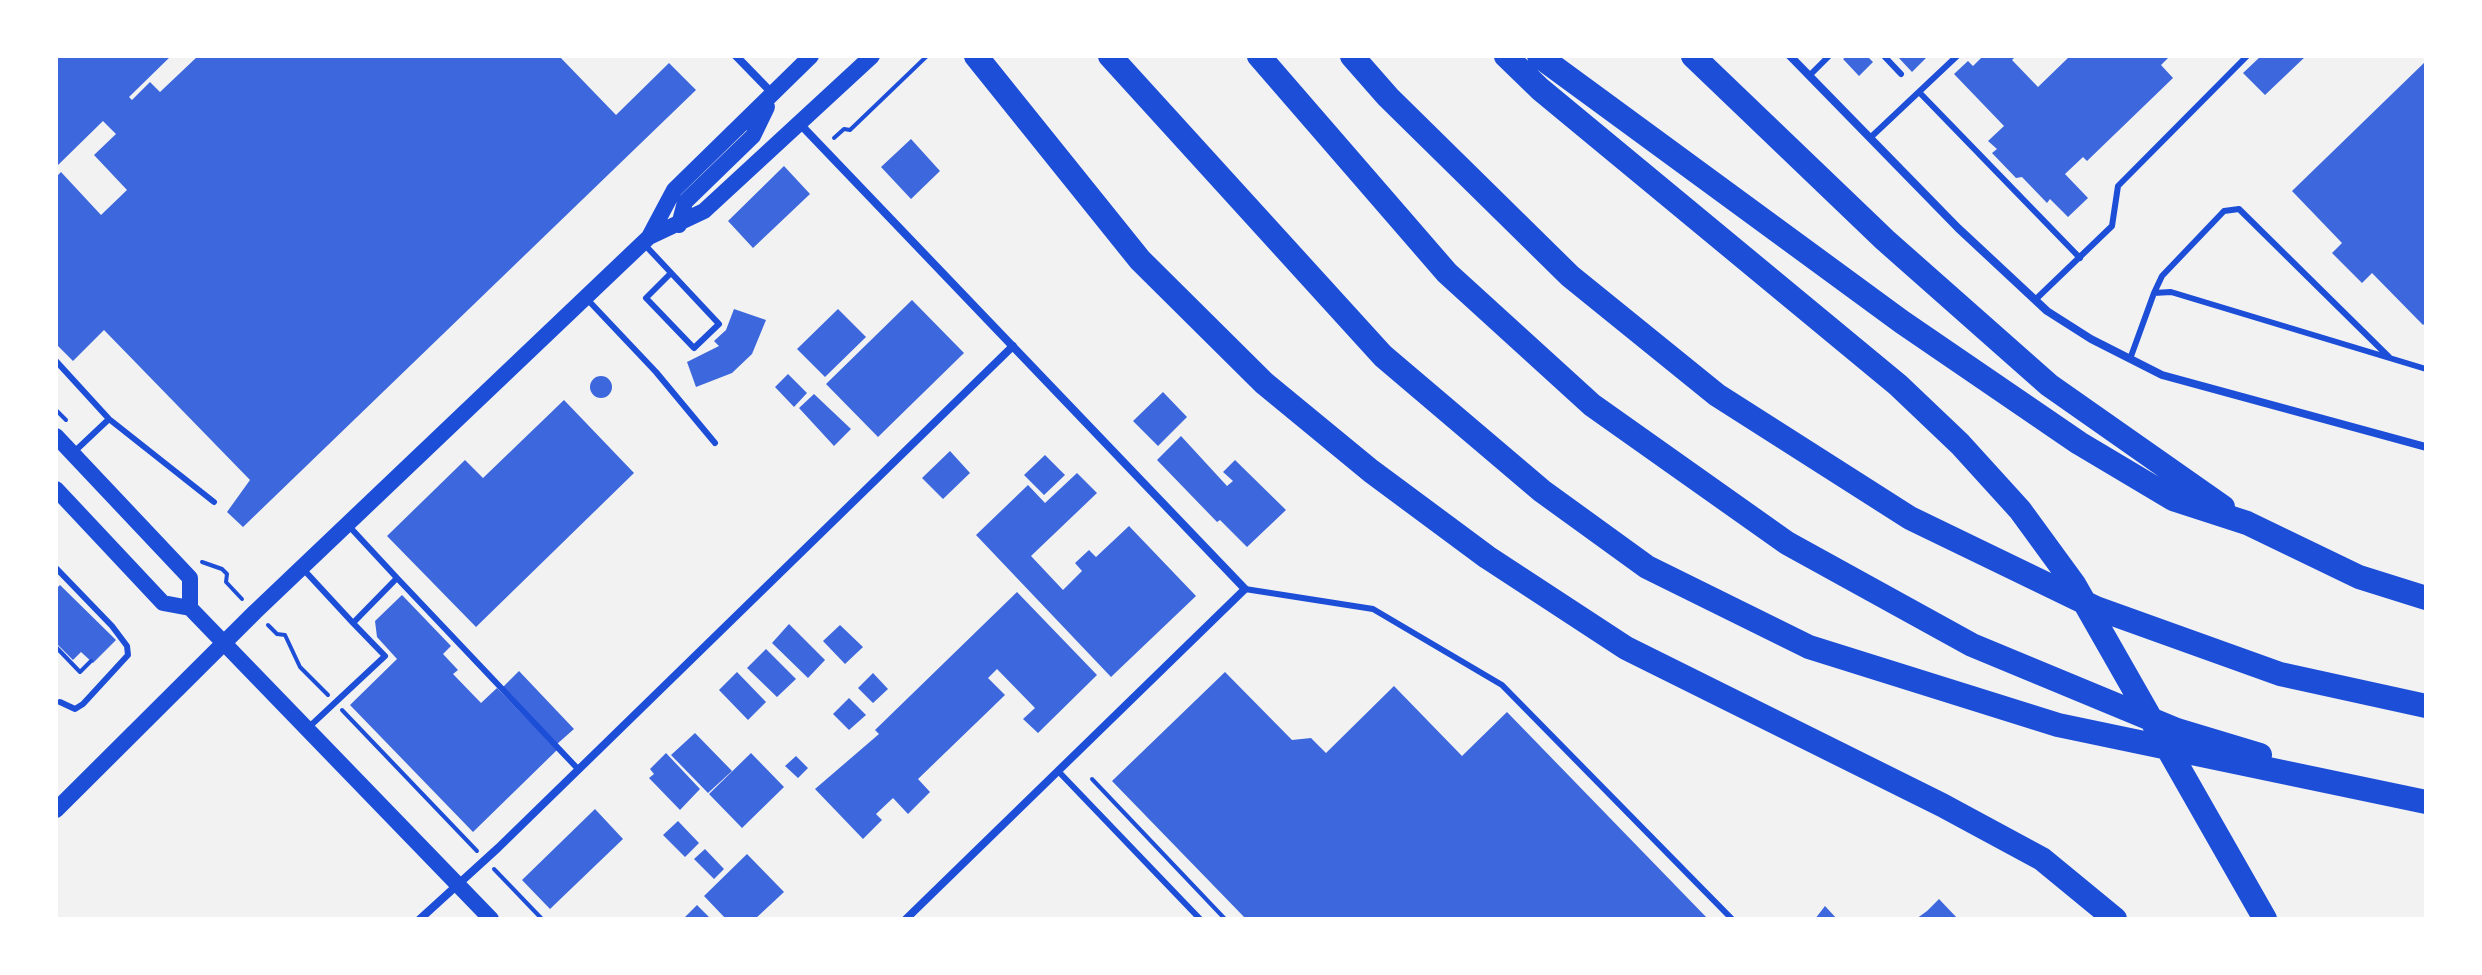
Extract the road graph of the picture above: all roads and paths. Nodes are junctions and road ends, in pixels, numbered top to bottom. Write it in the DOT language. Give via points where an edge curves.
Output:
graph roads {
  1 [pos="736,56"];
  2 [pos="811,56"];
  3 [pos="872,56"];
  4 [pos="927,56"];
  5 [pos="1110,56"];
  6 [pos="1259,56"];
  7 [pos="1352,56"];
  8 [pos="1506,56"];
  9 [pos="1539,56"];
  10 [pos="1693,56"];
  11 [pos="1790,56"];
  12 [pos="1829,56"];
  13 [pos="1884,56"];
  14 [pos="1957,56"];
  15 [pos="2247,56"];
  16 [pos="981,64"];
  17 [pos="1901,74"];
  18 [pos="1809,76"];
  19 [pos="1919,92"];
  20 [pos="774,95"];
  21 [pos="798,122"];
  22 [pos="844,129"];
  23 [pos="1870,138"];
  24 [pos="679,225"];
  25 [pos="646,240"];
  26 [pos="2080,258"];
  27 [pos="671,273"];
  28 [pos="2154,293"];
  29 [pos="586,298"];
  30 [pos="2035,300"];
  31 [pos="1013,346"];
  32 [pos="2130,359"];
  33 [pos="2392,360"];
  34 [pos="56,361"];
  35 [pos="2426,369"];
  36 [pos="109,419"];
  37 [pos="56,436"];
  38 [pos="715,443"];
  39 [pos="2426,447"];
  40 [pos="73,453"];
  41 [pos="56,489"];
  42 [pos="214,502"];
  43 [pos="2247,523"];
  44 [pos="347,524"];
  45 [pos="210,565"];
  46 [pos="302,567"];
  47 [pos="56,568"];
  48 [pos="227,574"];
  49 [pos="397,578"];
  50 [pos="1245,589"];
  51 [pos="2426,598"];
  52 [pos="190,608"];
  53 [pos="353,623"];
  54 [pos="283,632"];
  55 [pos="224,643"];
  56 [pos="56,647"];
  57 [pos="91,661"];
  58 [pos="60,702"];
  59 [pos="335,702"];
  60 [pos="2426,706"];
  61 [pos="306,729"];
  62 [pos="578,769"];
  63 [pos="1059,772"];
  64 [pos="2297,772"];
  65 [pos="1092,779"];
  66 [pos="2426,802"];
  67 [pos="56,810"];
  68 [pos="470,844"];
  69 [pos="502,878"];
  70 [pos="458,885"];
  71 [pos="1219,916"];
  72 [pos="420,919"];
  73 [pos="491,919"];
  74 [pos="542,919"];
  75 [pos="906,919"];
  76 [pos="1200,919"];
  77 [pos="1225,919"];
  78 [pos="1732,919"];
  79 [pos="2115,919"];
  80 [pos="2265,919"];
  1 -- 20 [label="street"];
  2 -- 20 [label="main road"];
  3 -- 21 [label="main road"];
  4 -- 22 [label="path" via="850,130"];
  5 -- 64 [label="highway" via="1383,356 1542,491 1647,567 1809,647 2058,725"];
  6 -- 64 [label="highway" via="1447,273 1592,405 1787,543 1972,645 2177,730"];
  7 -- 60 [label="highway" via="1570,276 1717,395 1910,518 2096,608 2280,674"];
  8 -- 80 [label="highway" via="1898,385 2020,510 2074,584"];
  9 -- 43 [label="highway" via="2009,398 2173,499"];
  10 -- 43 [label="highway" via="1885,240 2049,385"];
  11 -- 18 [label="street"];
  12 -- 18 [label="lane"];
  13 -- 17 [label="lane"];
  14 -- 19 [label="lane"];
  15 -- 26 [label="lane" via="2118,186 2112,226"];
  16 -- 79 [label="highway" via="1140,260 1264,383 1371,471 1487,557 1626,648 2042,859"];
  18 -- 23 [label="street"];
  19 -- 23 [label="lane"];
  19 -- 26 [label="lane"];
  20 -- 24 [label="main road" via="753,136 685,202"];
  20 -- 25 [label="main road" via="674,190"];
  21 -- 24 [label="main road" via="704,211"];
  21 -- 31 [label="street"];
  23 -- 30 [label="street"];
  24 -- 25 [label="main road"];
  25 -- 27 [label="lane"];
  25 -- 29 [label="main road"];
  26 -- 30 [label="lane"];
  27 -- 27 [label="lane" via="719,324 694,348 646,298"];
  28 -- 32 [label="lane"];
  28 -- 33 [label="lane" via="2171,292 2226,306"];
  28 -- 33 [label="lane" via="2162,276 2224,211 2239,209"];
  29 -- 38 [label="lane"];
  29 -- 44 [label="main road"];
  30 -- 32 [label="street"];
  31 -- 50 [label="street"];
  31 -- 62 [label="street"];
  32 -- 39 [label="street" via="2162,375"];
  33 -- 35 [label="lane"];
  34 -- 36 [label="lane"];
  36 -- 40 [label="lane"];
  36 -- 42 [label="lane"];
  37 -- 40 [label="main road"];
  40 -- 52 [label="main road" via="190,578"];
  41 -- 52 [label="main road" via="163,603"];
  43 -- 51 [label="highway" via="2359,577"];
  44 -- 46 [label="main road"];
  44 -- 49 [label="lane"];
  45 -- 48 [label="path"];
  46 -- 53 [label="lane"];
  46 -- 55 [label="main road"];
  47 -- 58 [label="lane" via="112,626 128,655 83,704 75,709"];
  49 -- 53 [label="lane"];
  49 -- 62 [label="lane"];
  50 -- 63 [label="street"];
  50 -- 78 [label="lane" via="1373,609 1502,685"];
  52 -- 55 [label="main road"];
  53 -- 59 [label="lane" via="385,656"];
  54 -- 59 [label="path" via="300,667"];
  55 -- 61 [label="main road"];
  55 -- 67 [label="main road"];
  56 -- 57 [label="path" via="80,672"];
  59 -- 61 [label="lane"];
  59 -- 68 [label="path"];
  61 -- 70 [label="main road"];
  62 -- 70 [label="street"];
  63 -- 75 [label="street"];
  63 -- 76 [label="lane"];
  64 -- 66 [label="highway"];
  65 -- 71 [label="path"];
  69 -- 74 [label="path"];
  70 -- 72 [label="street"];
  70 -- 73 [label="main road"];
  71 -- 77 [label="path"];
}
